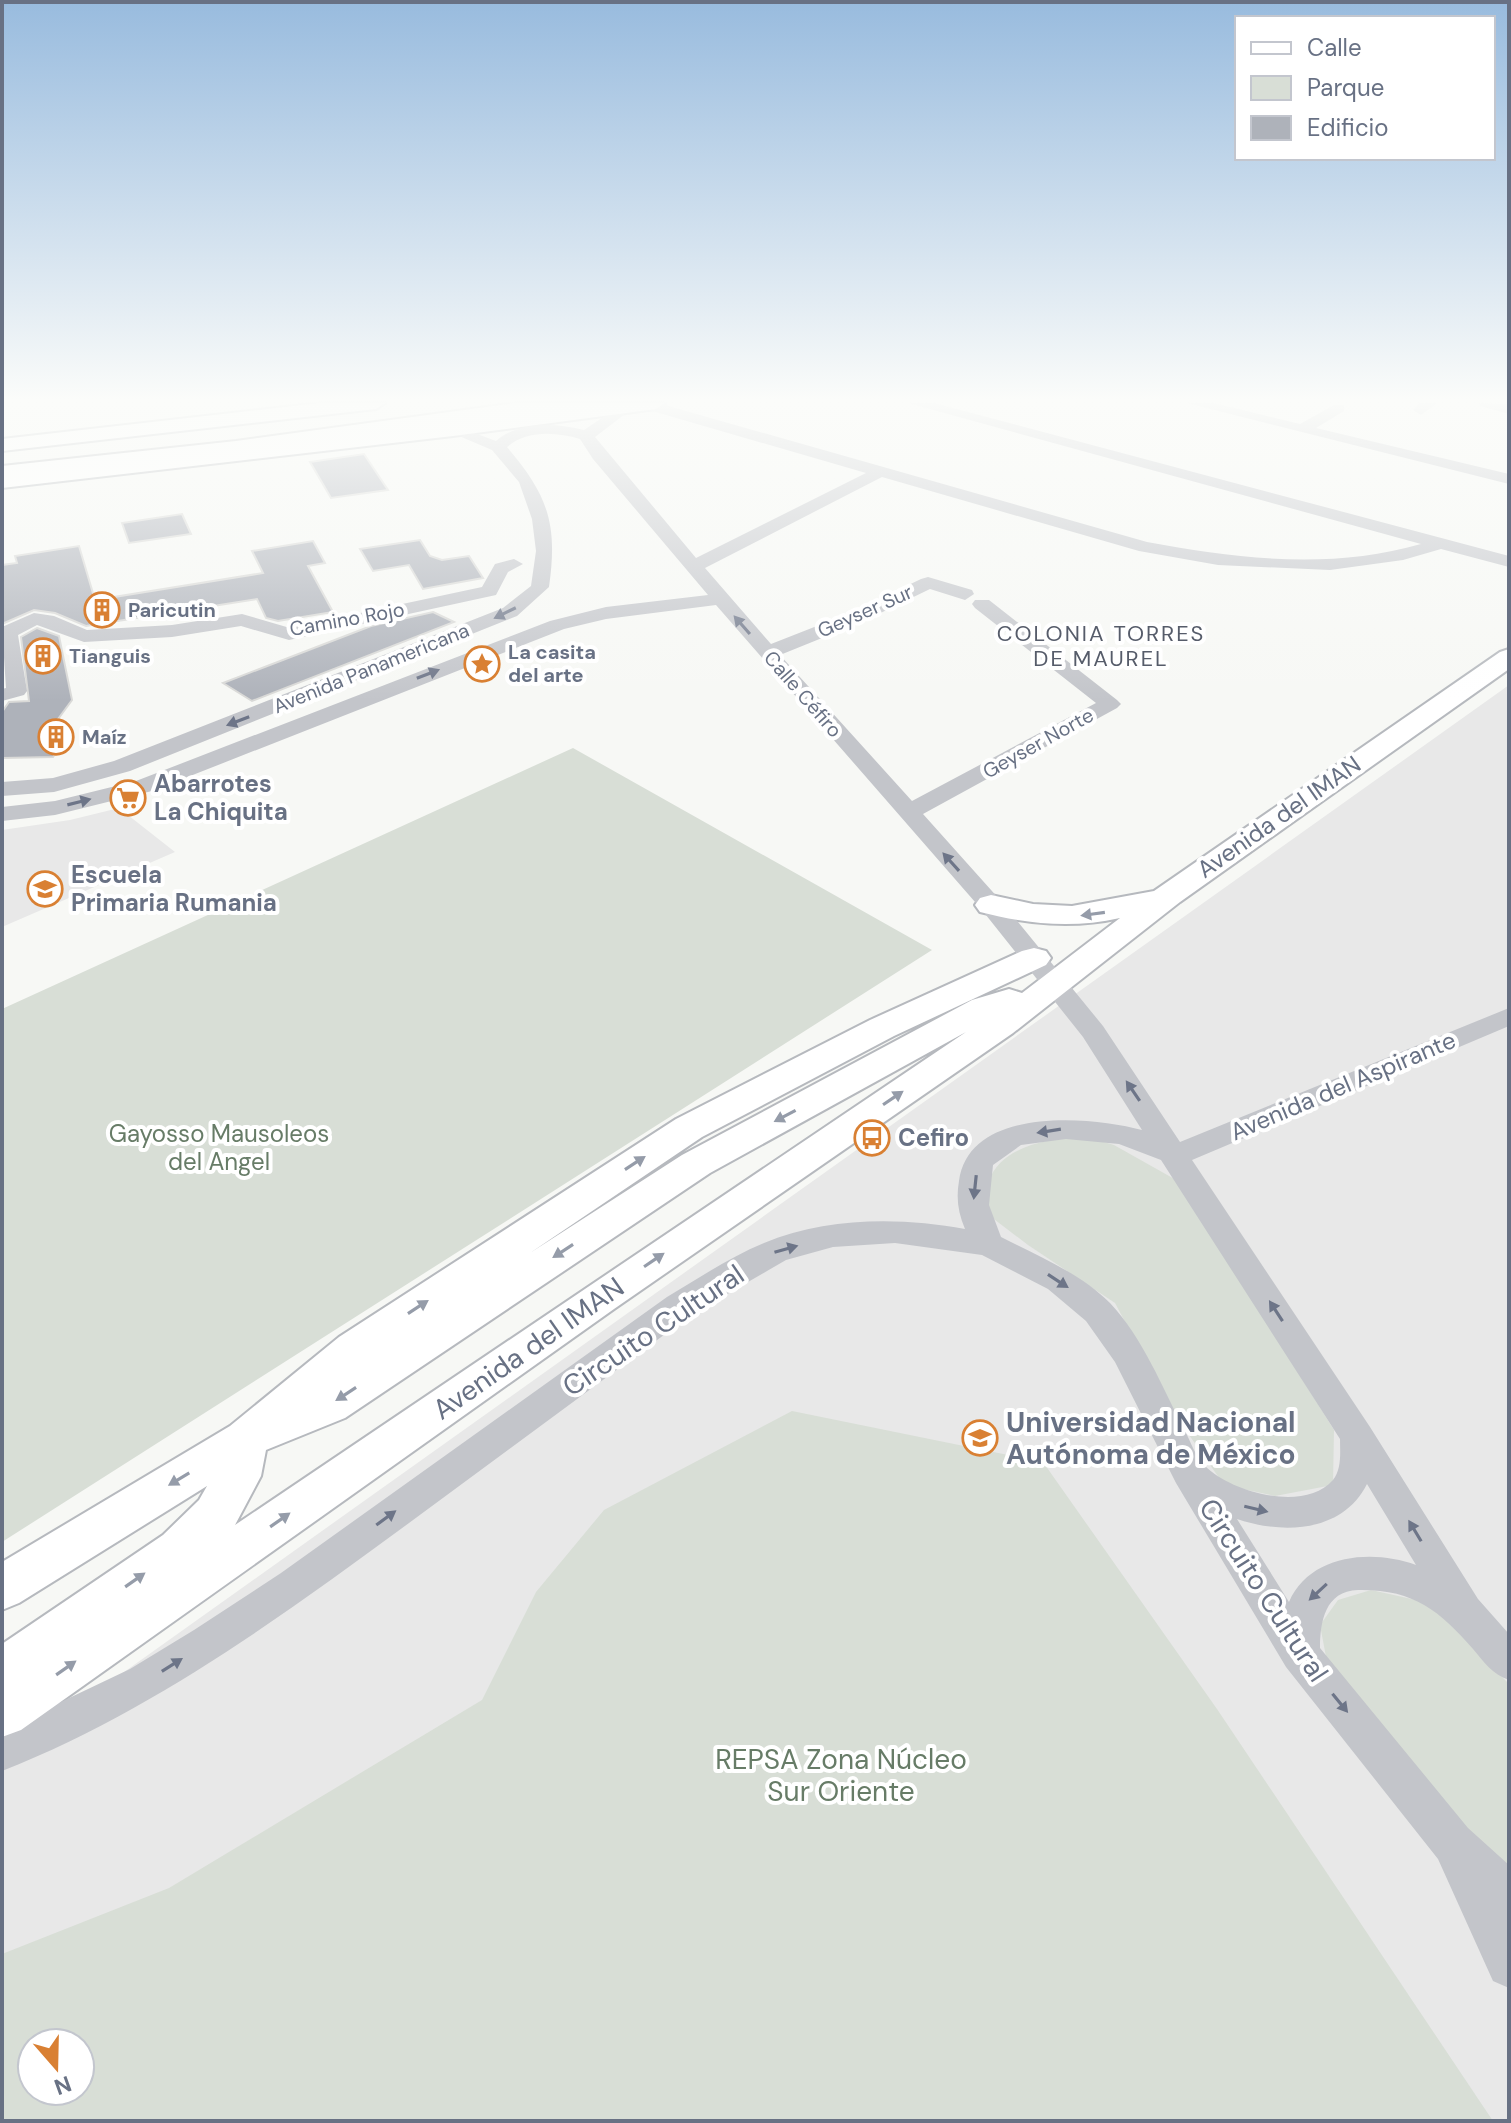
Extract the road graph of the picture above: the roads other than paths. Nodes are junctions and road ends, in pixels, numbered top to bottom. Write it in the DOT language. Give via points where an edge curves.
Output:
graph roads {
  1 [pos="535,502"];
  2 [pos="638,502"];
  3 [pos="821,502"];
  4 [pos="986,502"];
  5 [pos="1283,502"];
  6 [pos="1439,544"];
  7 [pos="1509,562"];
  8 [pos="514,564"];
  9 [pos="693,567"];
  10 [pos="549,599"];
  11 [pos="720,599"];
  12 [pos="973,599"];
  13 [pos="606,613"];
  14 [pos="767,653"];
  15 [pos="1509,657"];
  16 [pos="370,669"];
  17 [pos="396,686"];
  18 [pos="320,688"];
  19 [pos="2,695"];
  20 [pos="355,702"];
  21 [pos="2,789"];
  22 [pos="907,813"];
  23 [pos="2,814"];
  24 [pos="1169,895"];
  25 [pos="991,905"];
  26 [pos="1045,972"];
  27 [pos="1509,1016"];
  28 [pos="1177,1155"];
  29 [pos="989,1245"];
  30 [pos="1358,1437"];
  31 [pos="246,1439"];
  32 [pos="1189,1472"];
  33 [pos="2,1588"];
  34 [pos="1464,1611"];
  35 [pos="1300,1654"];
  36 [pos="1509,1662"];
  37 [pos="2,1673"];
  38 [pos="2,1713"];
  39 [pos="2,1751"];
  40 [pos="1453,1843"];
  41 [pos="1509,1895"];
  42 [pos="1509,1965"];
  1 -- 10 [label="street"];
  2 -- 9 [label="street, Calle Céfiro"];
  3 -- 9 [label="street"];
  4 -- 6 [label="street" via="1145,547 1220,561 1323,565 1408,555"];
  5 -- 6 [label="street"];
  6 -- 7 [label="street"];
  8 -- 19 [label="street, Camino Rojo" via="501,568 489,591 289,634 242,620 84,636 34,619 8,632 17,691"];
  9 -- 11 [label="street, Calle Céfiro"];
  10 -- 13 [label="street" via="574,612"];
  10 -- 16 [label="street, Avenida Panamericana, one-way" via="526,601"];
  11 -- 13 [label="street, Avenida Panamericana"];
  14 -- 11 [label="street, Calle Céfiro, one-way"];
  12 -- 14 [label="street, Geyser Sur" via="928,583"];
  12 -- 22 [label="street, Geyser Norte" via="1110,704"];
  17 -- 13 [label="street, Avenida Panamericana, one-way" via="557,625"];
  14 -- 22 [label="street, Calle Céfiro"];
  15 -- 24 [label="main road, Avenida del IMAN"];
  16 -- 17 [label="street" via="373,684"];
  16 -- 18 [label="street, Avenida Panamericana"];
  17 -- 20 [label="street, Avenida Panamericana"];
  18 -- 20 [label="street" via="349,689"];
  18 -- 21 [label="street, Avenida Panamericana, one-way" via="122,766 54,785"];
  23 -- 20 [label="street, Avenida Panamericana, one-way" via="55,808 144,786"];
  25 -- 22 [label="street, Calle Céfiro, one-way"];
  24 -- 25 [label="main road, one-way" via="1075,917"];
  24 -- 26 [label="main road, Avenida del IMAN"];
  25 -- 26 [label="street, Calle Céfiro"];
  28 -- 26 [label="street, one-way"];
  26 -- 31 [label="main road, Avenida del IMAN" via="696,1164 329,1405"];
  38 -- 26 [label="main road, Avenida del IMAN, one-way"];
  27 -- 28 [label="street, Avenida del Aspirante"];
  28 -- 29 [label="street, one-way" via="1146,1141 1091,1129 1053,1128 1007,1140 981,1158 973,1184 974,1212"];
  30 -- 28 [label="street, one-way"];
  29 -- 32 [label="street, Circuito Cultural, one-way" via="1059,1281 1098,1312 1128,1354"];
  39 -- 29 [label="street, Circuito Cultural, one-way" via="144,1682 208,1643 679,1306 776,1251 833,1236 895,1232"];
  32 -- 30 [label="street, one-way" via="1241,1506 1303,1512 1322,1507 1351,1485"];
  34 -- 30 [label="street, one-way"];
  31 -- 33 [label="main road, Avenida del IMAN, one-way"];
  37 -- 31 [label="main road, one-way" via="180,1550 216,1514 238,1476"];
  32 -- 35 [label="street, Circuito Cultural"];
  34 -- 35 [label="street, one-way" via="1402,1576 1348,1575 1322,1586 1309,1599 1297,1634"];
  34 -- 36 [label="street"];
  35 -- 40 [label="street, Circuito Cultural, one-way"];
  40 -- 41 [label="street, Circuito Cultural"];
  40 -- 42 [label="street"];
}
